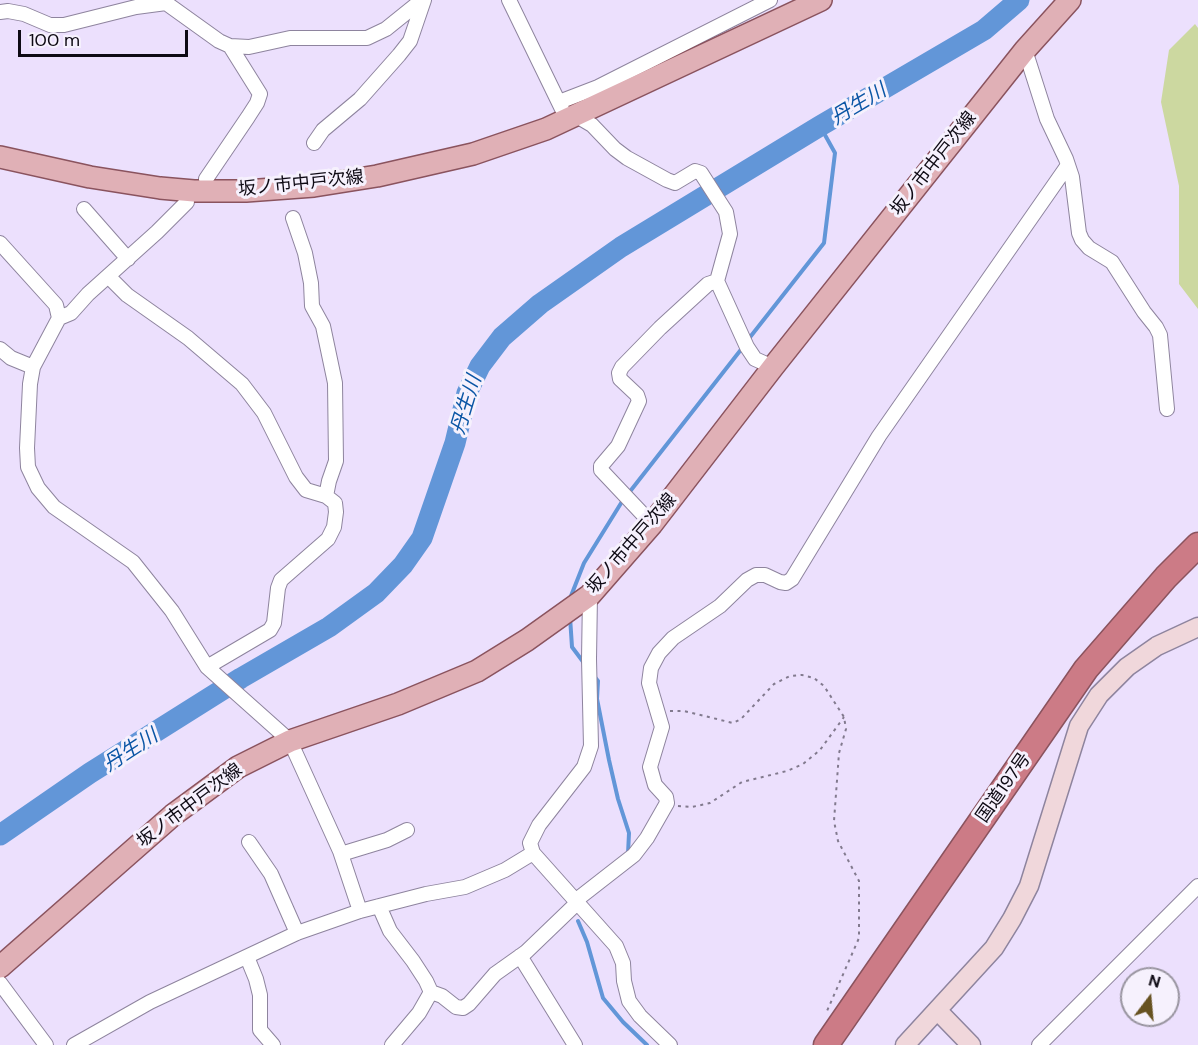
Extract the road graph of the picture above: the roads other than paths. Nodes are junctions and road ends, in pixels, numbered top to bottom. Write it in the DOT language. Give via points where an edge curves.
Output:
graph roads {
  1 [pos="423,0"];
  2 [pos="509,0"];
  3 [pos="770,0"];
  4 [pos="821,0"];
  5 [pos="1070,0"];
  6 [pos="166,2"];
  7 [pos="0,12"];
  8 [pos="230,46"];
  9 [pos="1025,50"];
  10 [pos="567,112"];
  11 [pos="314,143"];
  12 [pos="0,157"];
  13 [pos="1068,165"];
  14 [pos="206,179"];
  15 [pos="187,202"];
  16 [pos="84,209"];
  17 [pos="293,218"];
  18 [pos="0,243"];
  19 [pos="128,260"];
  20 [pos="108,276"];
  21 [pos="717,281"];
  22 [pos="59,318"];
  23 [pos="0,349"];
  24 [pos="33,367"];
  25 [pos="773,367"];
  26 [pos="1167,409"];
  27 [pos="326,496"];
  28 [pos="652,524"];
  29 [pos="1198,545"];
  30 [pos="583,600"];
  31 [pos="1198,627"];
  32 [pos="208,669"];
  33 [pos="290,741"];
  34 [pos="407,830"];
  35 [pos="249,842"];
  36 [pos="533,853"];
  37 [pos="342,854"];
  38 [pos="1198,886"];
  39 [pos="576,902"];
  40 [pos="379,906"];
  41 [pos="360,911"];
  42 [pos="297,933"];
  43 [pos="520,956"];
  44 [pos="247,957"];
  45 [pos="0,967"];
  46 [pos="0,983"];
  47 [pos="431,992"];
  48 [pos="938,1011"];
  49 [pos="46,1045"];
  50 [pos="74,1045"];
  51 [pos="273,1045"];
  52 [pos="392,1045"];
  53 [pos="575,1045"];
  54 [pos="670,1045"];
  55 [pos="826,1045"];
  56 [pos="905,1045"];
  57 [pos="971,1045"];
  58 [pos="1039,1045"];
  1 -- 8 [label="street" via="386,29 367,38 290,38 249,47"];
  1 -- 11 [label="street" via="410,41 360,99 323,130"];
  2 -- 10 [label="street"];
  3 -- 10 [label="street" via="598,87"];
  4 -- 10 [label="main road, 坂ノ市中戸次線"];
  5 -- 9 [label="main road, 坂ノ市中戸次線"];
  6 -- 7 [label="street" via="64,25"];
  6 -- 8 [label="street" via="210,36"];
  8 -- 14 [label="street" via="260,94"];
  9 -- 13 [label="street" via="1047,119"];
  9 -- 25 [label="main road, 坂ノ市中戸次線"];
  10 -- 12 [label="main road, 坂ノ市中戸次線" via="546,129 473,154 314,186 246,191 160,188"];
  10 -- 21 [label="street" via="592,125 627,158 667,180 675,183 695,171 701,174 726,212 730,234"];
  13 -- 26 [label="street" via="1082,240 1112,262 1160,335"];
  13 -- 39 [label="street" via="879,436 792,579 786,583 756,575 747,580 659,653 651,668 650,683 662,727 650,767 655,785 667,803 634,855"];
  15 -- 19 [label="street"];
  16 -- 19 [label="street"];
  17 -- 27 [label="street" via="307,263 312,306 323,326 335,383 336,461"];
  18 -- 22 [label="street" via="56,305"];
  19 -- 20 [label="street"];
  20 -- 22 [label="street" via="71,313"];
  20 -- 27 [label="street" via="242,384 264,413 306,490"];
  21 -- 25 [label="street" via="747,347 755,359"];
  21 -- 28 [label="street" via="708,284 660,328 619,374 639,401 618,446 601,470"];
  22 -- 24 [label="street"];
  23 -- 24 [label="street"];
  24 -- 32 [label="street" via="27,448 28,467 38,488 54,507 132,562 172,611"];
  25 -- 28 [label="main road, 坂ノ市中戸次線"];
  27 -- 32 [label="street" via="335,503 334,527 328,539 281,580 270,630"];
  28 -- 30 [label="main road, 坂ノ市中戸次線"];
  29 -- 55 [label="highway, 国道197号" via="1086,669"];
  30 -- 33 [label="main road, 坂ノ市中戸次線" via="477,671 398,704"];
  30 -- 36 [label="street" via="591,746 584,766 539,825 530,843"];
  31 -- 48 [label="street" via="1157,646 1099,695 1079,726 1029,886 994,948"];
  32 -- 33 [label="street"];
  33 -- 37 [label="street"];
  33 -- 45 [label="main road, 坂ノ市中戸次線" via="238,766 172,815"];
  34 -- 37 [label="street"];
  35 -- 42 [label="street" via="271,874"];
  36 -- 39 [label="street"];
  36 -- 40 [label="street" via="465,888"];
  37 -- 41 [label="street"];
  38 -- 58 [label="street"];
  39 -- 43 [label="street"];
  39 -- 54 [label="street" via="616,946 629,1001"];
  40 -- 41 [label="street"];
  40 -- 47 [label="street" via="390,931"];
  41 -- 42 [label="street"];
  42 -- 44 [label="street"];
  43 -- 47 [label="street" via="495,974 463,1008"];
  43 -- 53 [label="street"];
  44 -- 50 [label="street" via="150,1002"];
  44 -- 51 [label="street" via="260,995 260,1030"];
  46 -- 49 [label="street"];
  47 -- 52 [label="street"];
  48 -- 56 [label="street"];
  48 -- 57 [label="street"];
}
